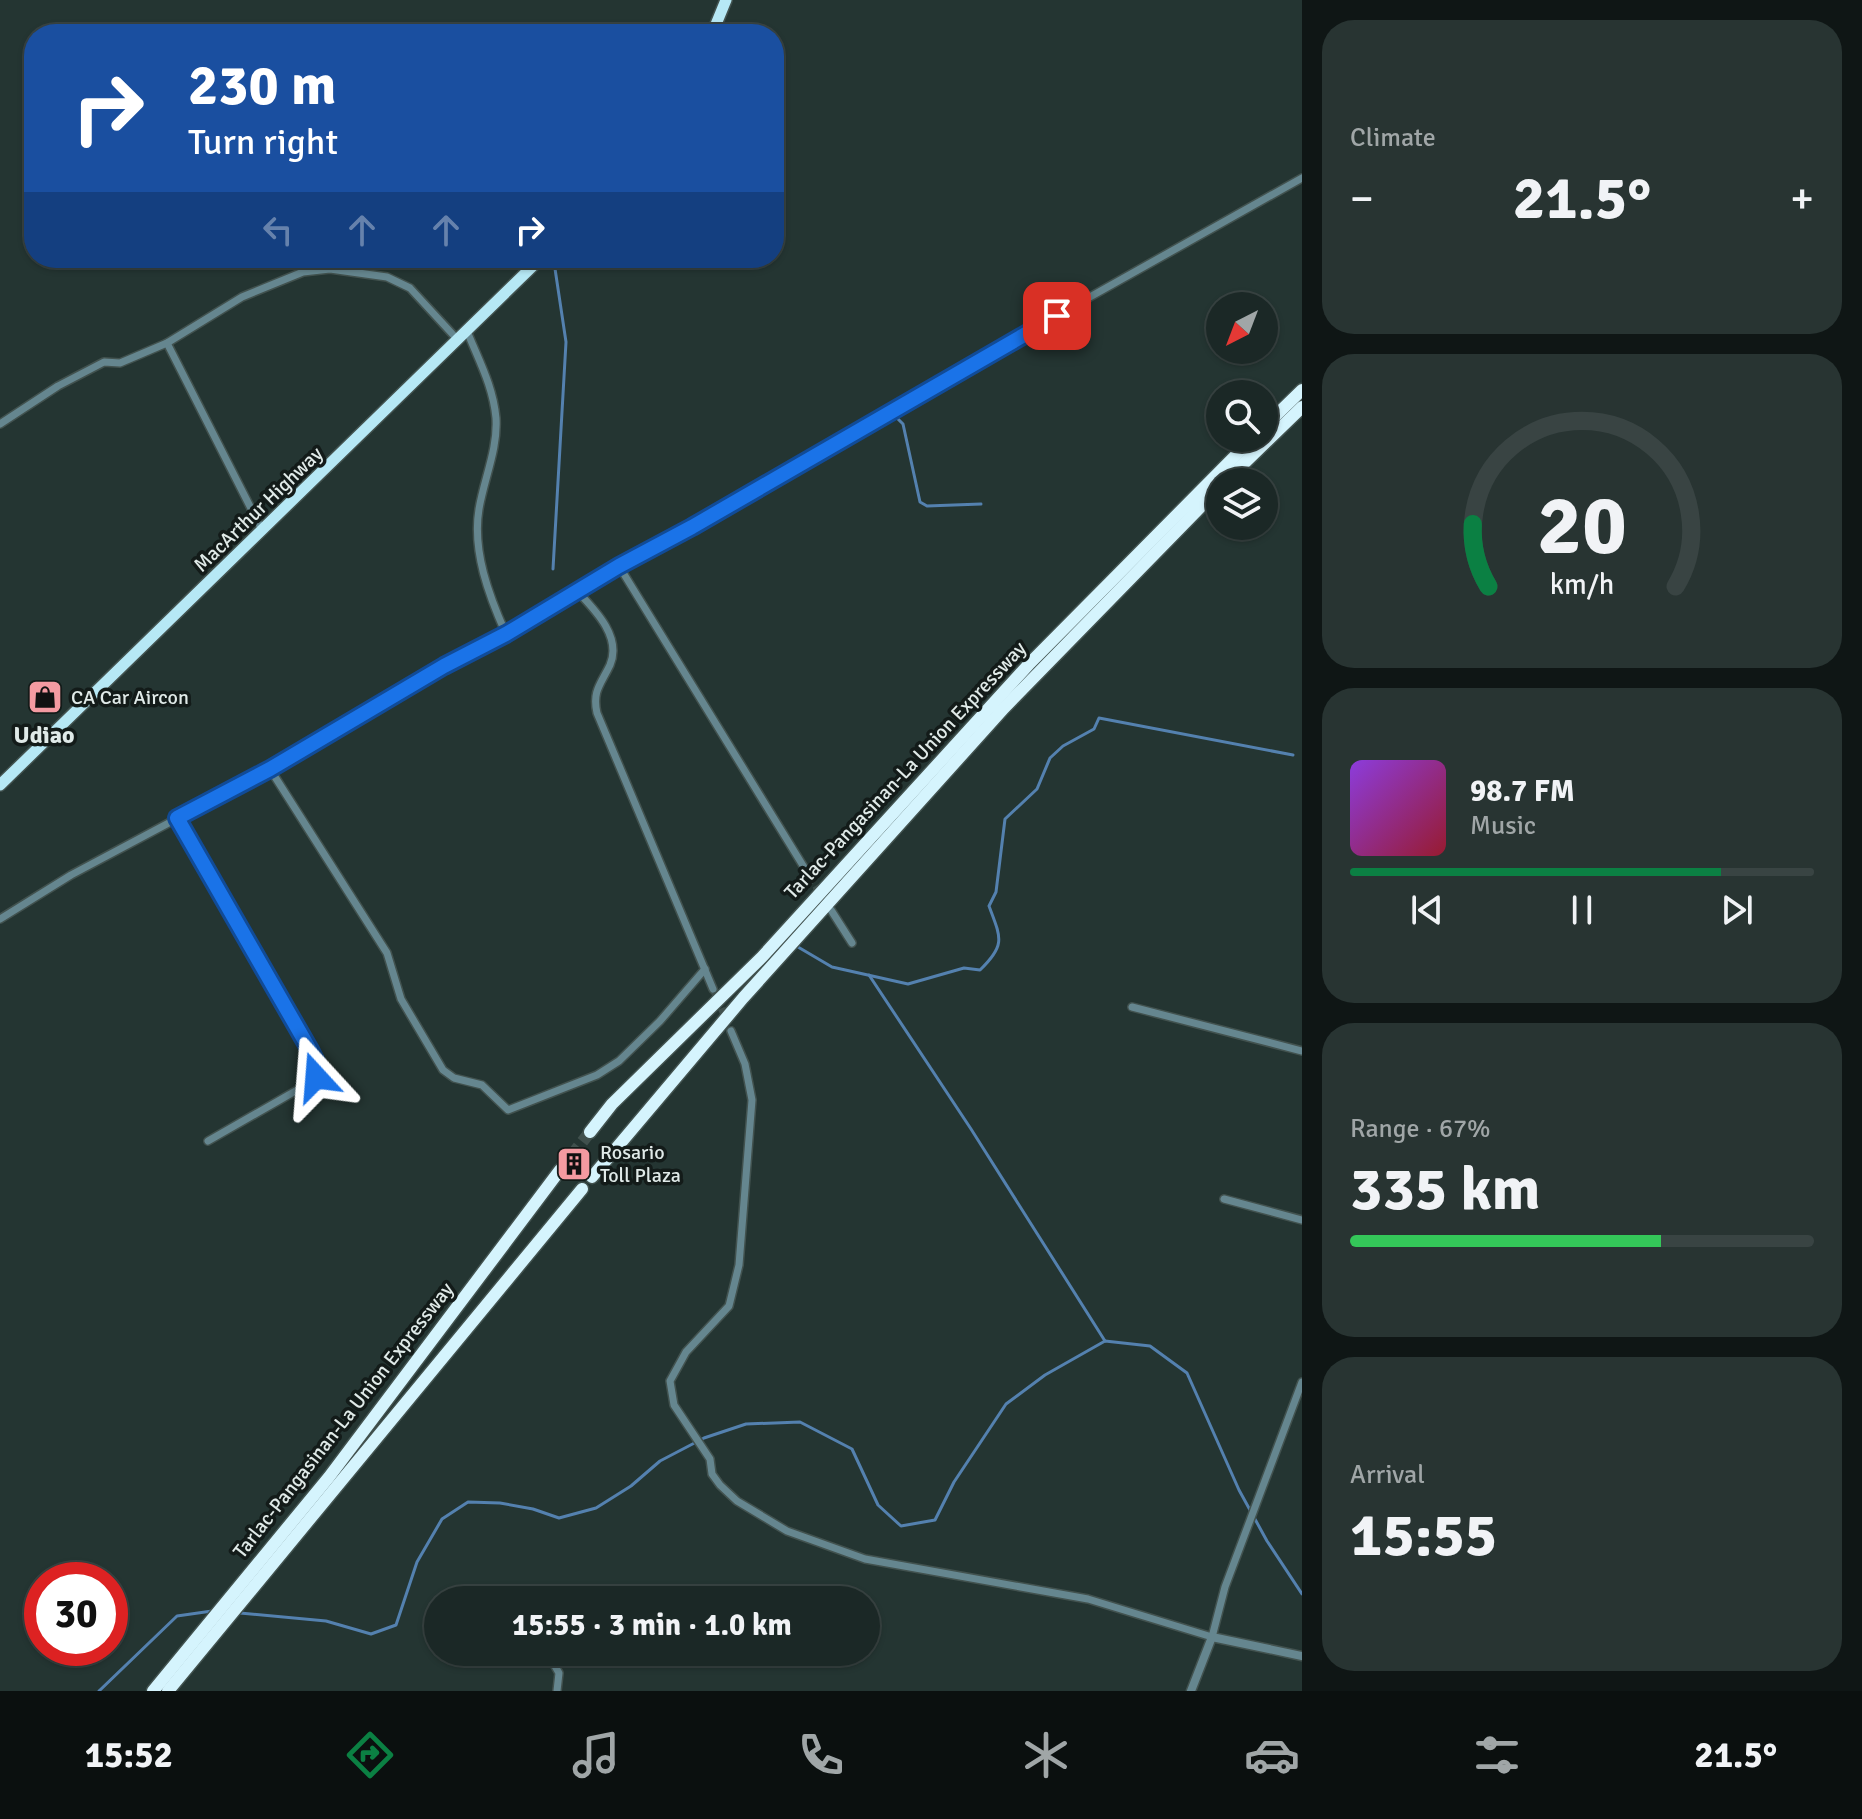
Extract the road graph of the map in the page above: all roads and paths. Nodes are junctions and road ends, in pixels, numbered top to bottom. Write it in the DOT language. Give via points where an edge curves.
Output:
graph roads {
  1 [pos="726,0"];
  2 [pos="716,24"];
  3 [pos="1302,178"];
  4 [pos="531,268"];
  5 [pos="462,335"];
  6 [pos="167,343"];
  7 [pos="1302,390"];
  8 [pos="1302,407"];
  9 [pos="1278,413"];
  10 [pos="0,424"];
  11 [pos="1239,452"];
  12 [pos="1239,468"];
  13 [pos="1206,501"];
  14 [pos="262,530"];
  15 [pos="619,566"];
  16 [pos="578,592"];
  17 [pos="506,634"];
  18 [pos="270,769"];
  19 [pos="0,785"];
  20 [pos="177,818"];
  21 [pos="810,877"];
  22 [pos="831,910"];
  23 [pos="0,919"];
  24 [pos="852,943"];
  25 [pos="705,969"];
  26 [pos="713,989"];
  27 [pos="1132,1007"];
  28 [pos="731,1031"];
  29 [pos="1302,1051"];
  30 [pos="590,1132"];
  31 [pos="208,1141"];
  32 [pos="560,1170"];
  33 [pos="592,1177"];
  34 [pos="582,1189"];
  35 [pos="1224,1199"];
  36 [pos="1302,1220"];
  37 [pos="1302,1382"];
  38 [pos="1212,1637"];
  39 [pos="1302,1656"];
  40 [pos="555,1666"];
  41 [pos="153,1691"];
  42 [pos="168,1691"];
  43 [pos="557,1691"];
  44 [pos="1191,1691"];
  1 -- 2 [label="highway"];
  3 -- 15 [label="street"];
  4 -- 5 [label="highway, MacArthur Highway"];
  5 -- 6 [label="street" via="401,283 321,269 242,297"];
  5 -- 14 [label="highway, MacArthur Highway"];
  5 -- 17 [label="street" via="485,369 494,408 495,444 478,530 493,605"];
  6 -- 10 [label="street" via="120,363 104,362"];
  6 -- 14 [label="street"];
  7 -- 9 [label="highway"];
  8 -- 12 [label="highway"];
  11 -- 30 [label="highway, Tarlac-Pangasinan-La Union Expressway" via="1030,663 762,957"];
  13 -- 33 [label="highway, Tarlac-Pangasinan-La Union Expressway" via="930,789"];
  14 -- 19 [label="highway, MacArthur Highway"];
  15 -- 16 [label="street"];
  15 -- 21 [label="street"];
  16 -- 17 [label="street"];
  16 -- 25 [label="street" via="596,611 613,648 595,691 597,713"];
  17 -- 18 [label="street"];
  18 -- 20 [label="street"];
  18 -- 25 [label="street" via="387,953 401,999 443,1070 482,1085 508,1110 612,1066"];
  20 -- 23 [label="street"];
  20 -- 31 [label="street" via="318,1070 306,1085"];
  22 -- 24 [label="street"];
  25 -- 26 [label="street"];
  27 -- 29 [label="street"];
  28 -- 38 [label="street" via="752,1100 739,1265 729,1306 686,1352 670,1381 674,1405 710,1459 720,1485 787,1531 865,1559 1088,1599"];
  32 -- 41 [label="highway, Tarlac-Pangasinan-La Union Expressway" via="329,1477"];
  34 -- 42 [label="highway, Tarlac-Pangasinan-La Union Expressway"];
  35 -- 36 [label="street"];
  37 -- 38 [label="street" via="1255,1501"];
  38 -- 39 [label="street"];
  38 -- 44 [label="street"];
  40 -- 43 [label="street"];
}
